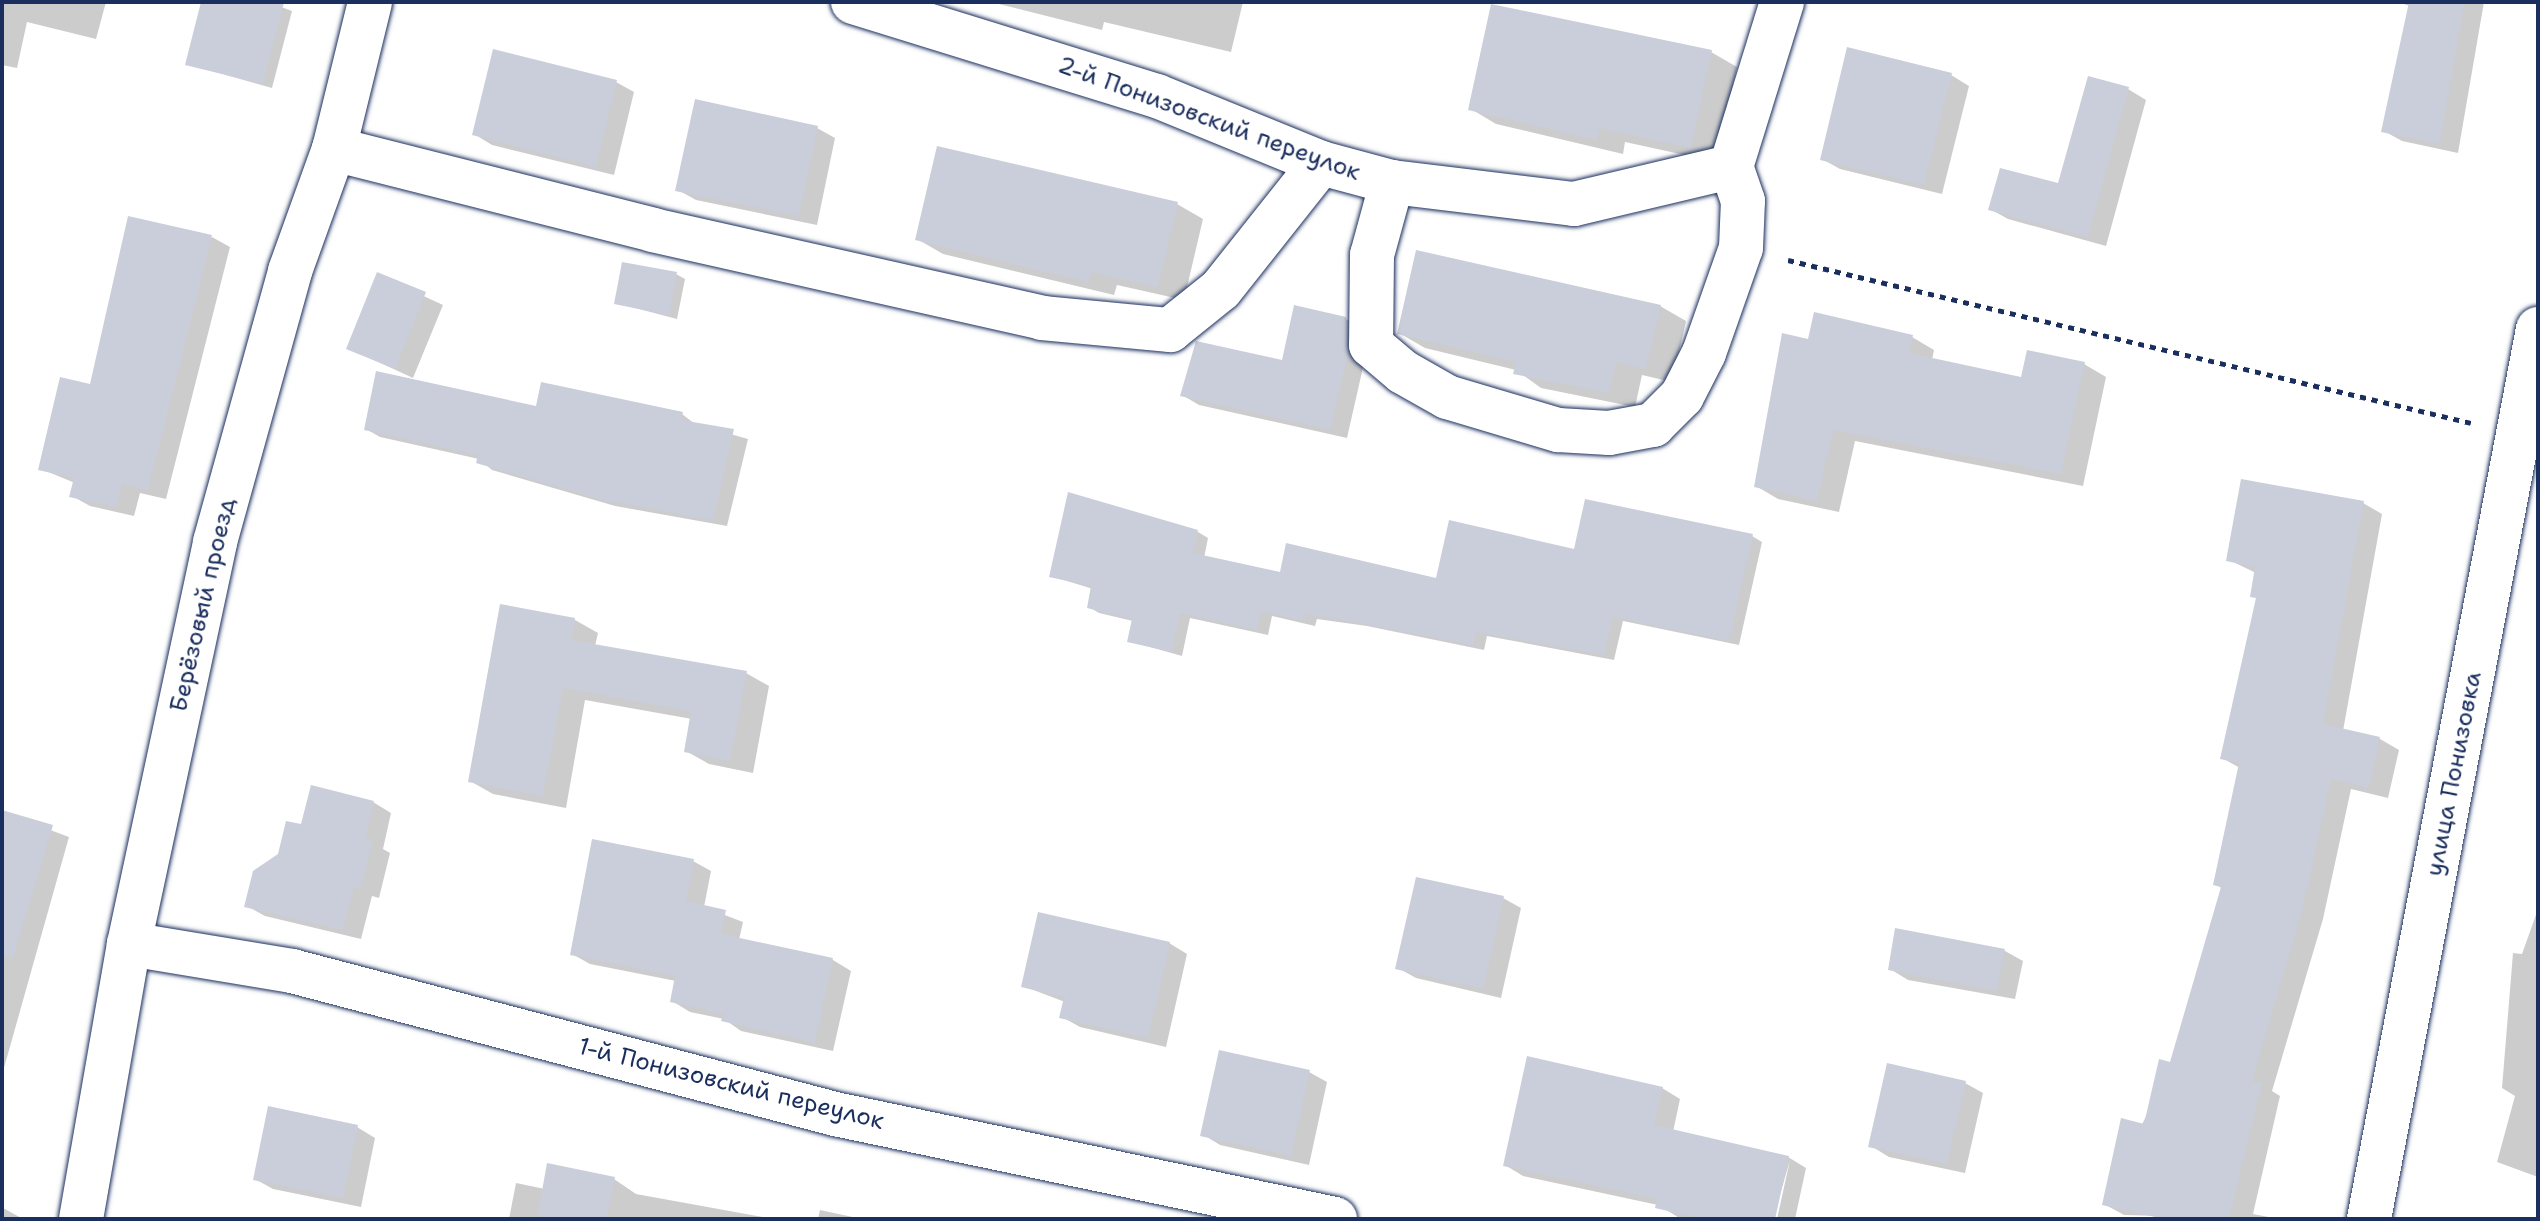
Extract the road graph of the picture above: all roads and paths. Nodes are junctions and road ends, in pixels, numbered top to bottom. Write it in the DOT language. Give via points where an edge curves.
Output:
graph roads {
  1 [pos="370,2"];
  2 [pos="853,2"];
  3 [pos="1782,2"];
  4 [pos="334,149"];
  5 [pos="1321,163"];
  6 [pos="1731,167"];
  7 [pos="1392,182"];
  8 [pos="1741,248"];
  9 [pos="2538,329"];
  10 [pos="2518,434"];
  11 [pos="129,944"];
  12 [pos="81,1219"];
  13 [pos="1335,1219"];
  14 [pos="2369,1219"];
  1 -- 4 [label="street, Берёзовый проезд"];
  2 -- 5 [label="street, 2-й Понизовский переулок" via="1157,96"];
  3 -- 6 [label="street"];
  4 -- 5 [label="street" via="653,230 1042,318 1170,330 1221,289"];
  4 -- 11 [label="street, Берёзовый проезд" via="290,271 219,528"];
  5 -- 7 [label="street, 2-й Понизовский переулок"];
  6 -- 7 [label="street, 2-й Понизовский переулок" via="1574,204"];
  6 -- 8 [label="street" via="1743,201"];
  7 -- 8 [label="street" via="1372,255 1371,345 1403,372 1447,397 1558,430 1609,433 1653,425 1682,396 1704,353"];
  8 -- 10 [label="path"];
  9 -- 10 [label="street, улица Понизовка"];
  10 -- 14 [label="street, улица Понизовка"];
  11 -- 12 [label="street, Берёзовый проезд"];
  11 -- 13 [label="street, 1-й Понизовский переулок" via="292,971 835,1114"];
}
